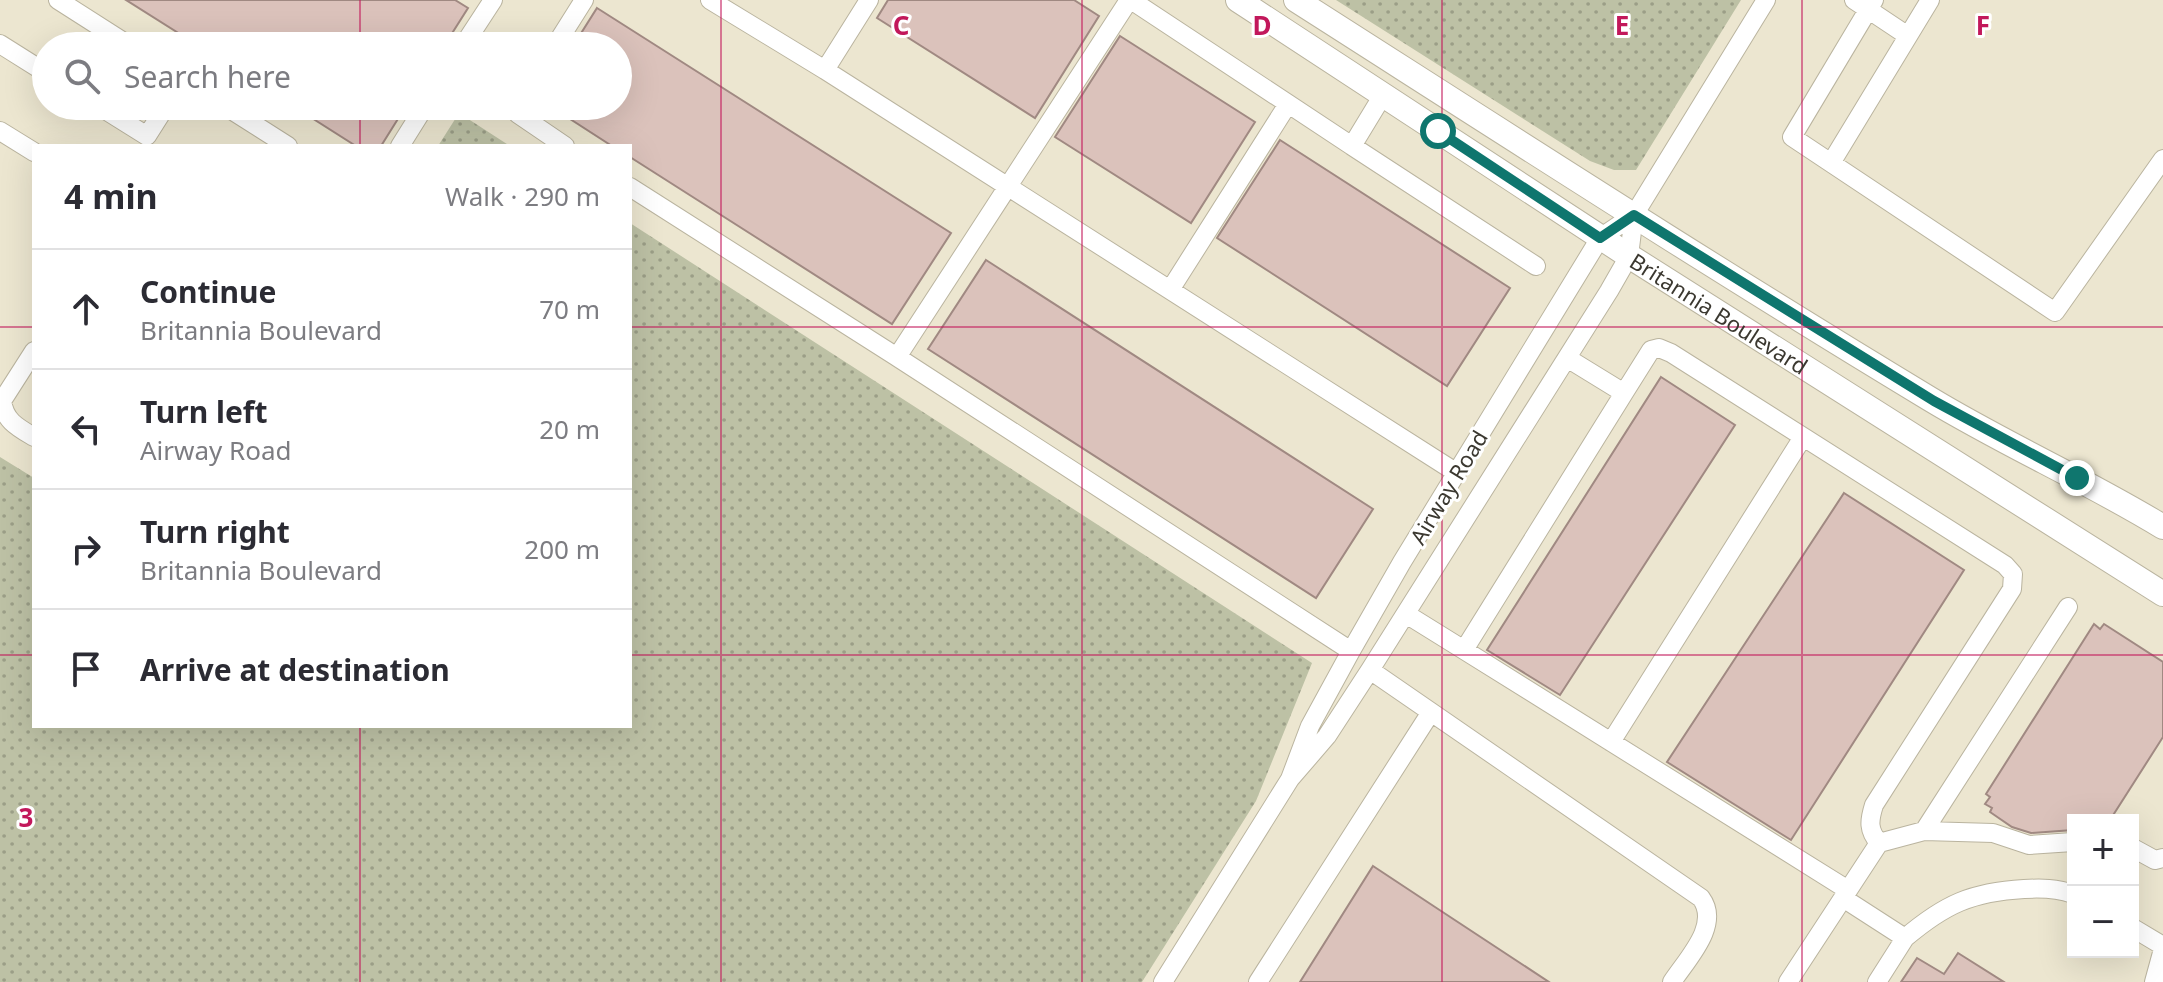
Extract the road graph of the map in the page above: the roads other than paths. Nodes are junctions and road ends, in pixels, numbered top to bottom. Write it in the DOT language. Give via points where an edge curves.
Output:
graph roads {
  1 [pos="58,0"];
  2 [pos="493,0"];
  3 [pos="584,0"];
  4 [pos="710,0"];
  5 [pos="869,0"];
  6 [pos="1130,0"];
  7 [pos="1238,0"];
  8 [pos="1296,0"];
  9 [pos="1766,0"];
  10 [pos="1930,0"];
  11 [pos="1866,3"];
  12 [pos="108,32"];
  13 [pos="472,32"];
  14 [pos="564,32"];
  15 [pos="1908,36"];
  16 [pos="0,44"];
  17 [pos="32,64"];
  18 [pos="825,70"];
  19 [pos="1383,95"];
  20 [pos="1288,104"];
  21 [pos="119,120"];
  22 [pos="161,120"];
  23 [pos="247,120"];
  24 [pos="416,120"];
  25 [pos="525,120"];
  26 [pos="0,131"];
  27 [pos="152,143"];
  28 [pos="285,144"];
  29 [pos="401,144"];
  30 [pos="562,144"];
  31 [pos="1352,146"];
  32 [pos="32,151"];
  33 [pos="2163,159"];
  34 [pos="1831,163"];
  35 [pos="1007,187"];
  36 [pos="632,188"];
  37 [pos="1634,215"];
  38 [pos="1600,238"];
  39 [pos="1629,256"];
  40 [pos="1536,266"];
  41 [pos="1170,290"];
  42 [pos="32,354"];
  43 [pos="897,357"];
  44 [pos="1567,358"];
  45 [pos="1624,393"];
  46 [pos="32,436"];
  47 [pos="1803,437"];
  48 [pos="1457,473"];
  49 [pos="2163,527"];
  50 [pos="2163,594"];
  51 [pos="2068,607"];
  52 [pos="1406,614"];
  53 [pos="1464,650"];
  54 [pos="1351,651"];
  55 [pos="1370,670"];
  56 [pos="1431,712"];
  57 [pos="1611,742"];
  58 [pos="1290,779"];
  59 [pos="1924,831"];
  60 [pos="2067,842"];
  61 [pos="1879,843"];
  62 [pos="2139,851"];
  63 [pos="2163,858"];
  64 [pos="2067,892"];
  65 [pos="1846,894"];
  66 [pos="2139,932"];
  67 [pos="1905,938"];
  68 [pos="2163,948"];
  69 [pos="1794,980"];
  70 [pos="1163,982"];
  71 [pos="1258,982"];
  72 [pos="1672,982"];
  73 [pos="1877,982"];
  74 [pos="2154,982"];
  1 -- 12 [label="street"];
  2 -- 13 [label="street"];
  3 -- 14 [label="street"];
  4 -- 18 [label="street"];
  5 -- 18 [label="street"];
  6 -- 20 [label="street"];
  6 -- 35 [label="street"];
  7 -- 19 [label="main road, Britannia Boulevard"];
  8 -- 37 [label="main road, Britannia Boulevard"];
  9 -- 37 [label="street, Airway Road"];
  10 -- 15 [label="street"];
  11 -- 15 [label="street"];
  11 -- 34 [label="street" via="1792,137"];
  15 -- 34 [label="street"];
  16 -- 17 [label="street"];
  18 -- 35 [label="street"];
  19 -- 31 [label="street"];
  19 -- 38 [label="main road, Britannia Boulevard"];
  20 -- 31 [label="street"];
  20 -- 41 [label="street"];
  21 -- 27 [label="street"];
  22 -- 27 [label="street"];
  23 -- 28 [label="street"];
  24 -- 29 [label="street"];
  25 -- 30 [label="street"];
  26 -- 32 [label="street"];
  31 -- 40 [label="street"];
  33 -- 34 [label="street" via="2055,312"];
  35 -- 41 [label="street"];
  35 -- 43 [label="street"];
  36 -- 43 [label="street"];
  37 -- 38 [label="street, Airway Road"];
  37 -- 39 [label="street, Airway Road"];
  37 -- 49 [label="main road, Britannia Boulevard" via="1934,401"];
  38 -- 39 [label="main road, Britannia Boulevard"];
  38 -- 48 [label="street, Airway Road"];
  39 -- 44 [label="street, Airway Road"];
  39 -- 50 [label="main road, Britannia Boulevard"];
  41 -- 48 [label="street"];
  42 -- 46 [label="street" via="2,401 12,424"];
  43 -- 54 [label="street"];
  44 -- 45 [label="street"];
  44 -- 52 [label="street, Airway Road"];
  45 -- 47 [label="street" via="1651,350 1659,348"];
  45 -- 53 [label="street"];
  47 -- 57 [label="street"];
  47 -- 61 [label="street" via="2013,574 2012,589 1874,805 1869,820"];
  48 -- 54 [label="street, Airway Road"];
  51 -- 59 [label="street"];
  52 -- 53 [label="street"];
  52 -- 55 [label="street, Airway Road"];
  53 -- 57 [label="street"];
  54 -- 58 [label="street, Airway Road" via="1310,726"];
  55 -- 56 [label="street"];
  55 -- 58 [label="street, Airway Road" via="1327,736"];
  56 -- 71 [label="street"];
  56 -- 72 [label="street" via="1701,898 1708,907 1708,926"];
  57 -- 65 [label="street"];
  58 -- 70 [label="street, Airway Road"];
  59 -- 60 [label="street" via="1993,833 2029,845"];
  59 -- 61 [label="street"];
  61 -- 65 [label="street"];
  62 -- 63 [label="street" via="2155,860"];
  64 -- 67 [label="street" via="1988,892 1932,915"];
  65 -- 67 [label="street"];
  65 -- 69 [label="street"];
  66 -- 68 [label="street"];
  67 -- 73 [label="street"];
  68 -- 74 [label="street"];
}
